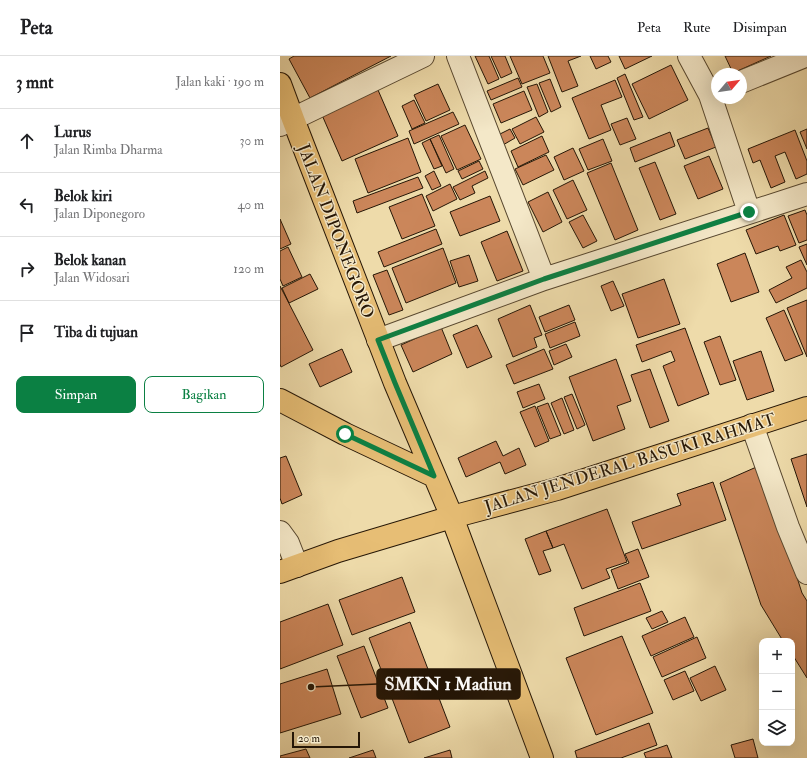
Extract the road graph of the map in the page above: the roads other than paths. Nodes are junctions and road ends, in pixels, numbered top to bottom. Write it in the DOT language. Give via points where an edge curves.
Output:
graph roads {
  1 [pos="423,56"];
  2 [pos="458,56"];
  3 [pos="689,56"];
  4 [pos="805,56"];
  5 [pos="747,80"];
  6 [pos="280,84"];
  7 [pos="711,91"];
  8 [pos="716,104"];
  9 [pos="286,122"];
  10 [pos="807,194"];
  11 [pos="749,212"];
  12 [pos="544,279"];
  13 [pos="378,340"];
  14 [pos="280,400"];
  15 [pos="807,408"];
  16 [pos="752,425"];
  17 [pos="434,476"];
  18 [pos="452,517"];
  19 [pos="280,532"];
  20 [pos="288,569"];
  21 [pos="807,573"];
  22 [pos="542,758"];
  1 -- 9 [label="street"];
  2 -- 12 [label="street"];
  3 -- 7 [label="street"];
  4 -- 5 [label="street"];
  6 -- 9 [label="main road, JALAN DIPONEGORO"];
  8 -- 11 [label="street"];
  9 -- 13 [label="main road, JALAN DIPONEGORO"];
  10 -- 11 [label="street"];
  11 -- 12 [label="street"];
  12 -- 13 [label="street"];
  13 -- 17 [label="main road, JALAN DIPONEGORO"];
  14 -- 17 [label="main road"];
  15 -- 16 [label="main road, JALAN JENDERAL BASUKI RAHMAT"];
  16 -- 18 [label="main road, JALAN JENDERAL BASUKI RAHMAT" via="557,489"];
  16 -- 21 [label="street"];
  17 -- 18 [label="main road, JALAN DIPONEGORO"];
  18 -- 20 [label="main road, JALAN JENDERAL BASUKI RAHMAT"];
  18 -- 22 [label="main road, JALAN DIPONEGORO"];
  19 -- 20 [label="street" via="288,543"];
}
